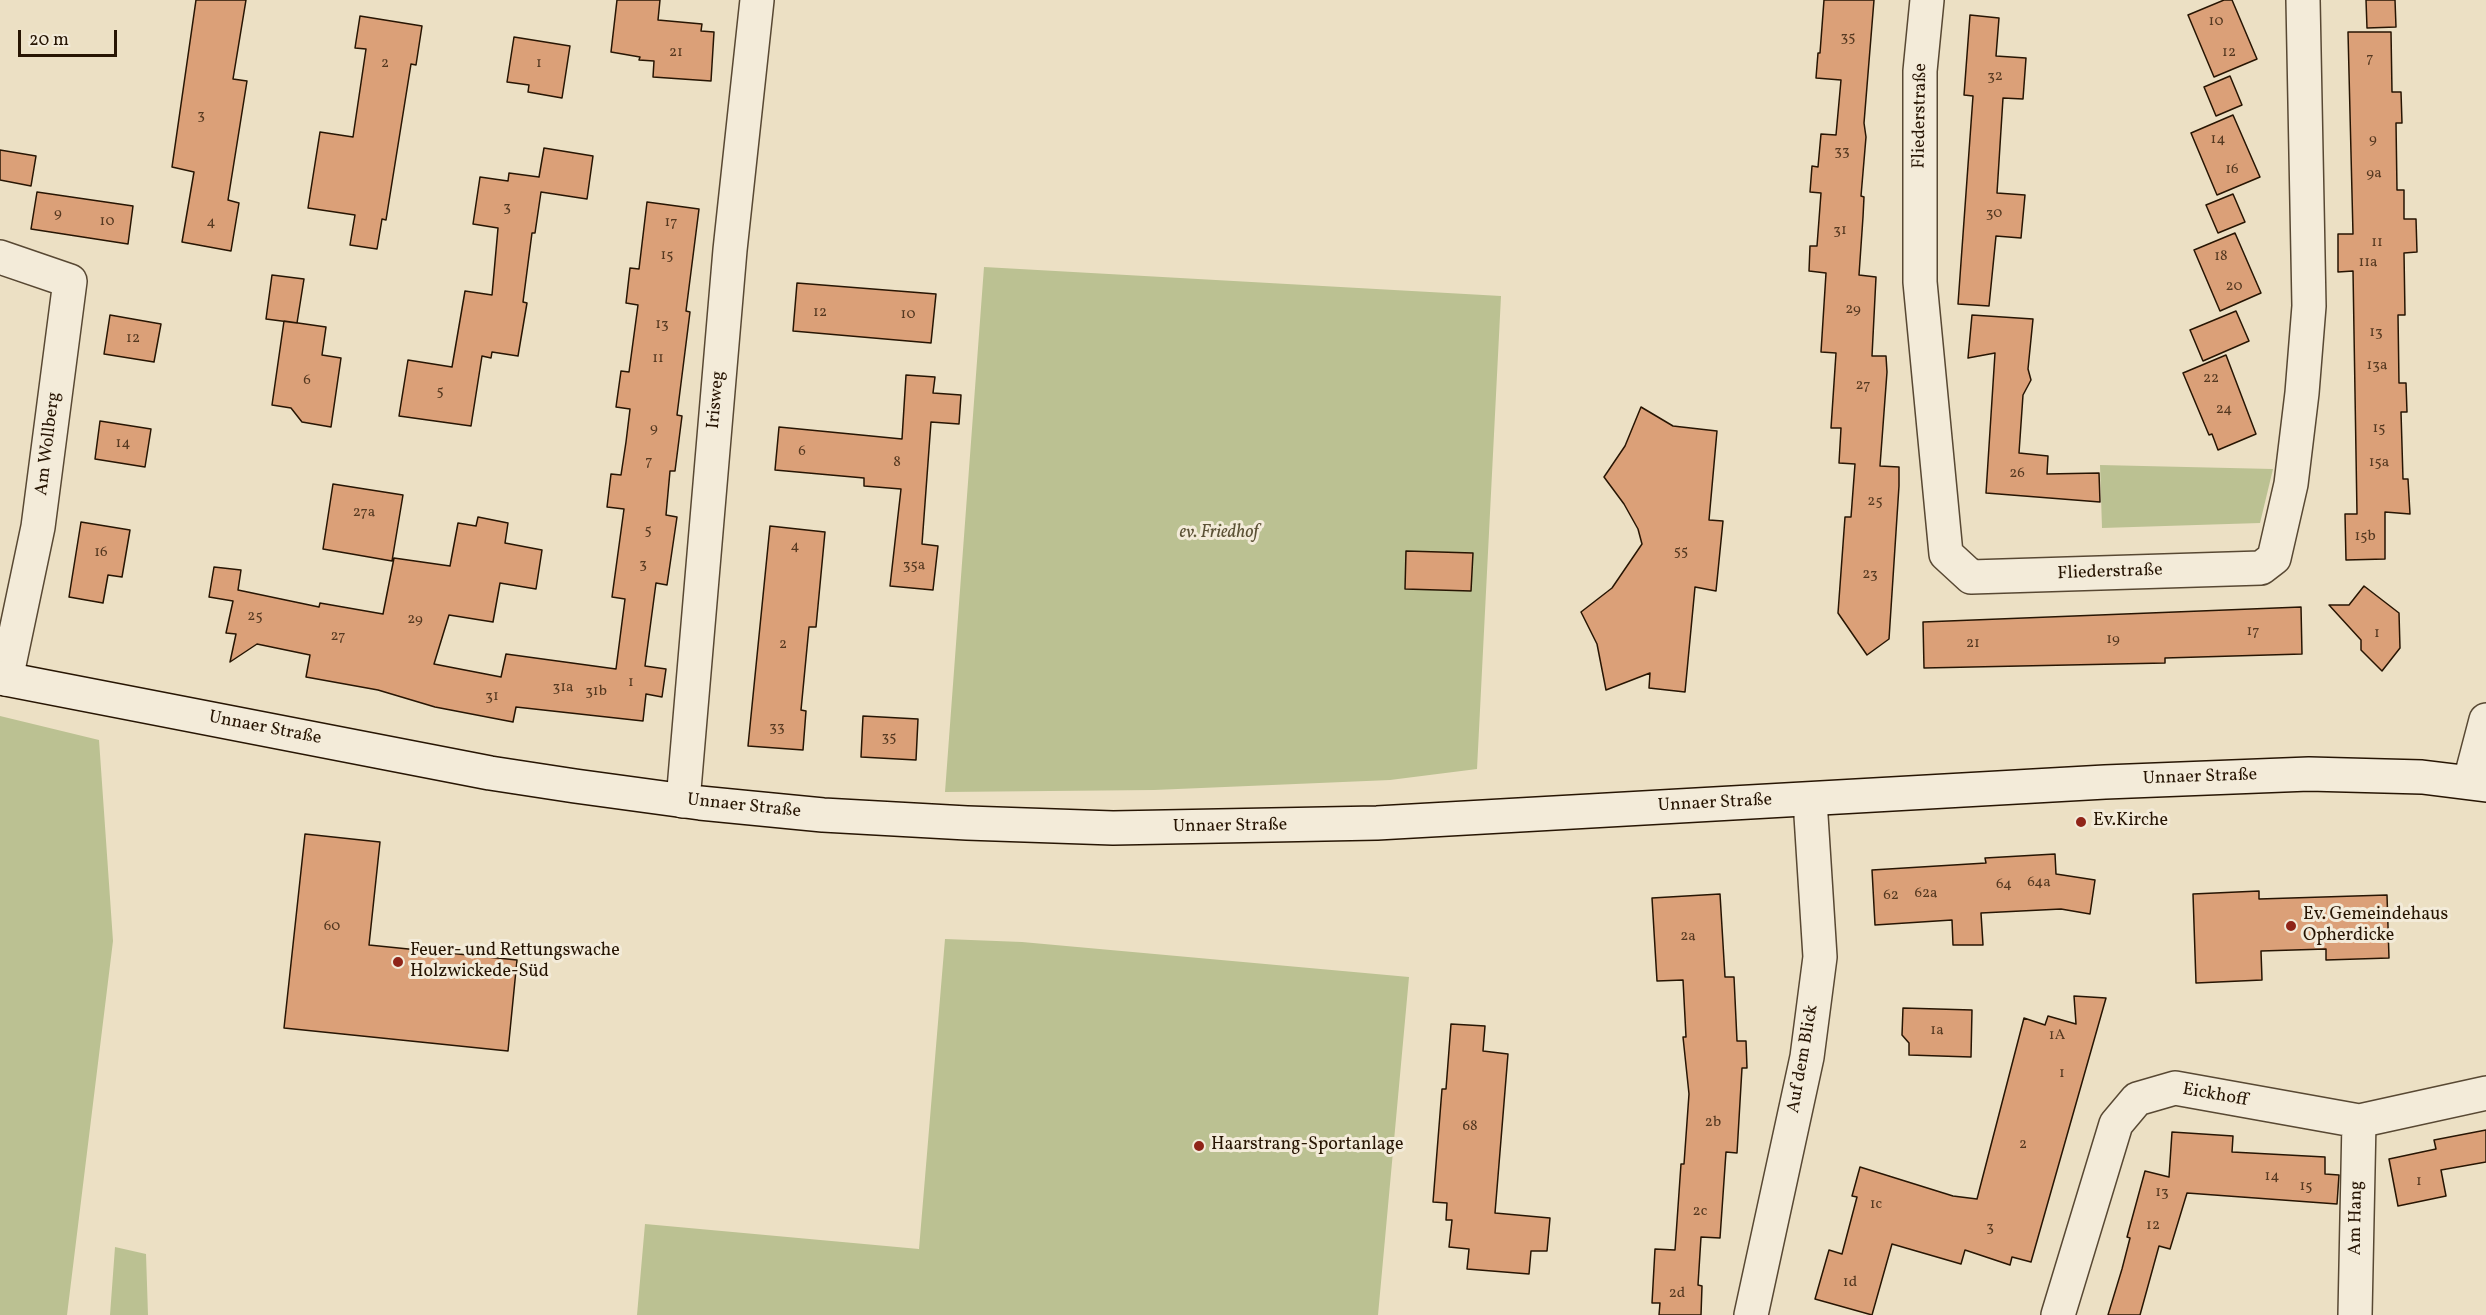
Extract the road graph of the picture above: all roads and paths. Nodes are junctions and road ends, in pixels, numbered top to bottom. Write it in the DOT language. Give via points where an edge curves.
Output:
graph roads {
  1 [pos="757,0"];
  2 [pos="1927,0"];
  3 [pos="2303,0"];
  4 [pos="0,257"];
  5 [pos="3,679"];
  6 [pos="2486,720"];
  7 [pos="2478,783"];
  8 [pos="1810,800"];
  9 [pos="683,801"];
  10 [pos="2486,1093"];
  11 [pos="2359,1121"];
  12 [pos="1751,1315"];
  13 [pos="2058,1315"];
  14 [pos="2355,1315"];
  1 -- 9 [label="street, Irisweg" via="729,261"];
  2 -- 3 [label="street, Fliederstraße" via="1920,71 1920,282 1946,554 1971,577 2261,568 2274,558 2291,484 2309,306"];
  4 -- 5 [label="street, Am Wollberg" via="70,281 38,528"];
  5 -- 9 [label="street, Unnaer Straße" via="490,773"];
  6 -- 7 [label="street"];
  7 -- 8 [label="street, Unnaer Straße" via="2422,777 2309,774"];
  8 -- 9 [label="street, Unnaer Straße" via="1366,823 1113,828 835,815"];
  8 -- 12 [label="street, Auf dem Blick" via="1820,957 1807,1057"];
  10 -- 11 [label="street, Eickhoff"];
  11 -- 13 [label="street, Eickhoff" via="2175,1088 2137,1099 2116,1124"];
  11 -- 14 [label="street, Am Hang"];
}
